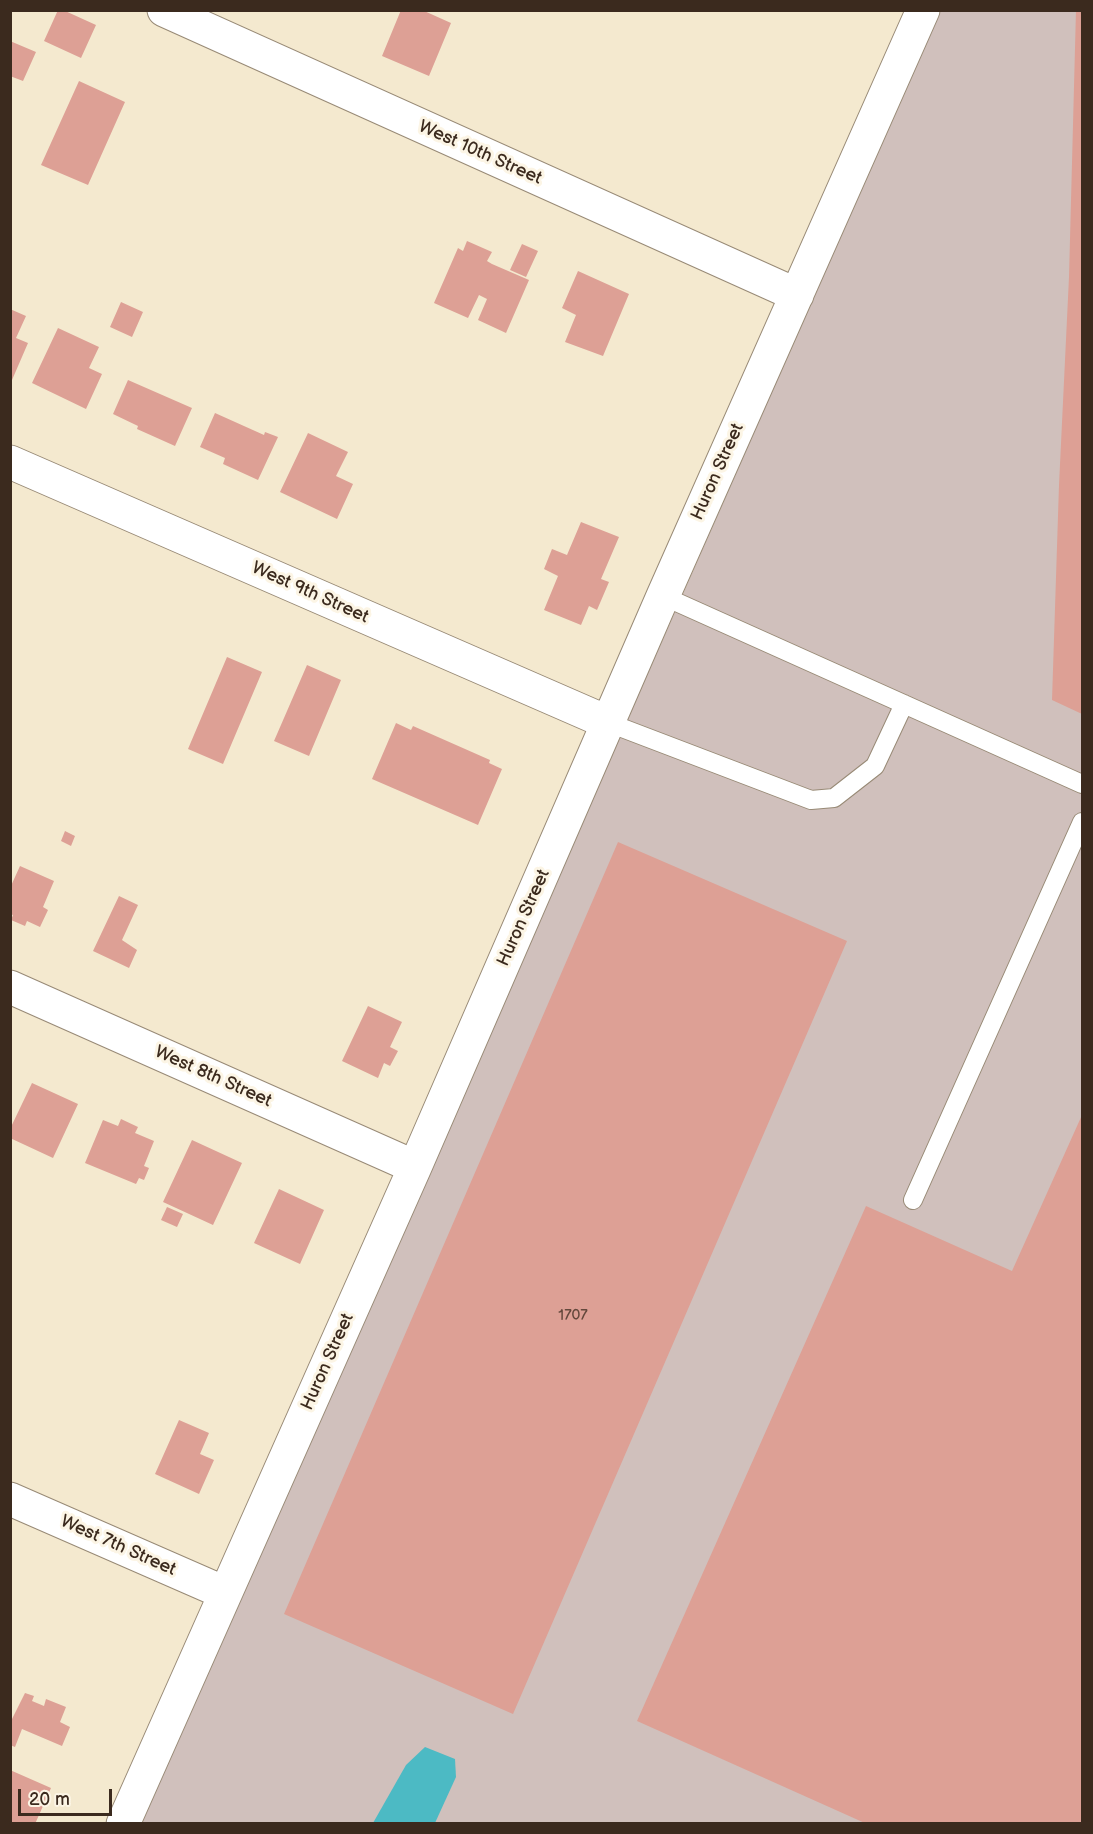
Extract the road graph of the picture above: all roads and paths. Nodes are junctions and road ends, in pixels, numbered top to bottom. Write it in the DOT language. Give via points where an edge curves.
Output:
graph roads {
  1 [pos="164,10"];
  2 [pos="923,10"];
  3 [pos="797,295"];
  4 [pos="10,462"];
  5 [pos="663,596"];
  6 [pos="904,704"];
  7 [pos="609,723"];
  8 [pos="1083,784"];
  9 [pos="1083,822"];
  10 [pos="10,987"];
  11 [pos="415,1167"];
  12 [pos="913,1200"];
  13 [pos="10,1499"];
  14 [pos="225,1593"];
  15 [pos="123,1824"];
  1 -- 3 [label="street, West 10th Street"];
  2 -- 3 [label="street, Huron Street"];
  3 -- 5 [label="street, Huron Street"];
  4 -- 7 [label="street, West 9th Street"];
  5 -- 6 [label="lane"];
  5 -- 7 [label="street, Huron Street"];
  6 -- 7 [label="lane" via="875,766 834,798 811,800"];
  6 -- 8 [label="lane"];
  7 -- 11 [label="street, Huron Street"];
  9 -- 12 [label="lane"];
  10 -- 11 [label="street, West 8th Street"];
  11 -- 14 [label="street, Huron Street"];
  13 -- 14 [label="street, West 7th Street"];
  14 -- 15 [label="street, Huron Street"];
}
